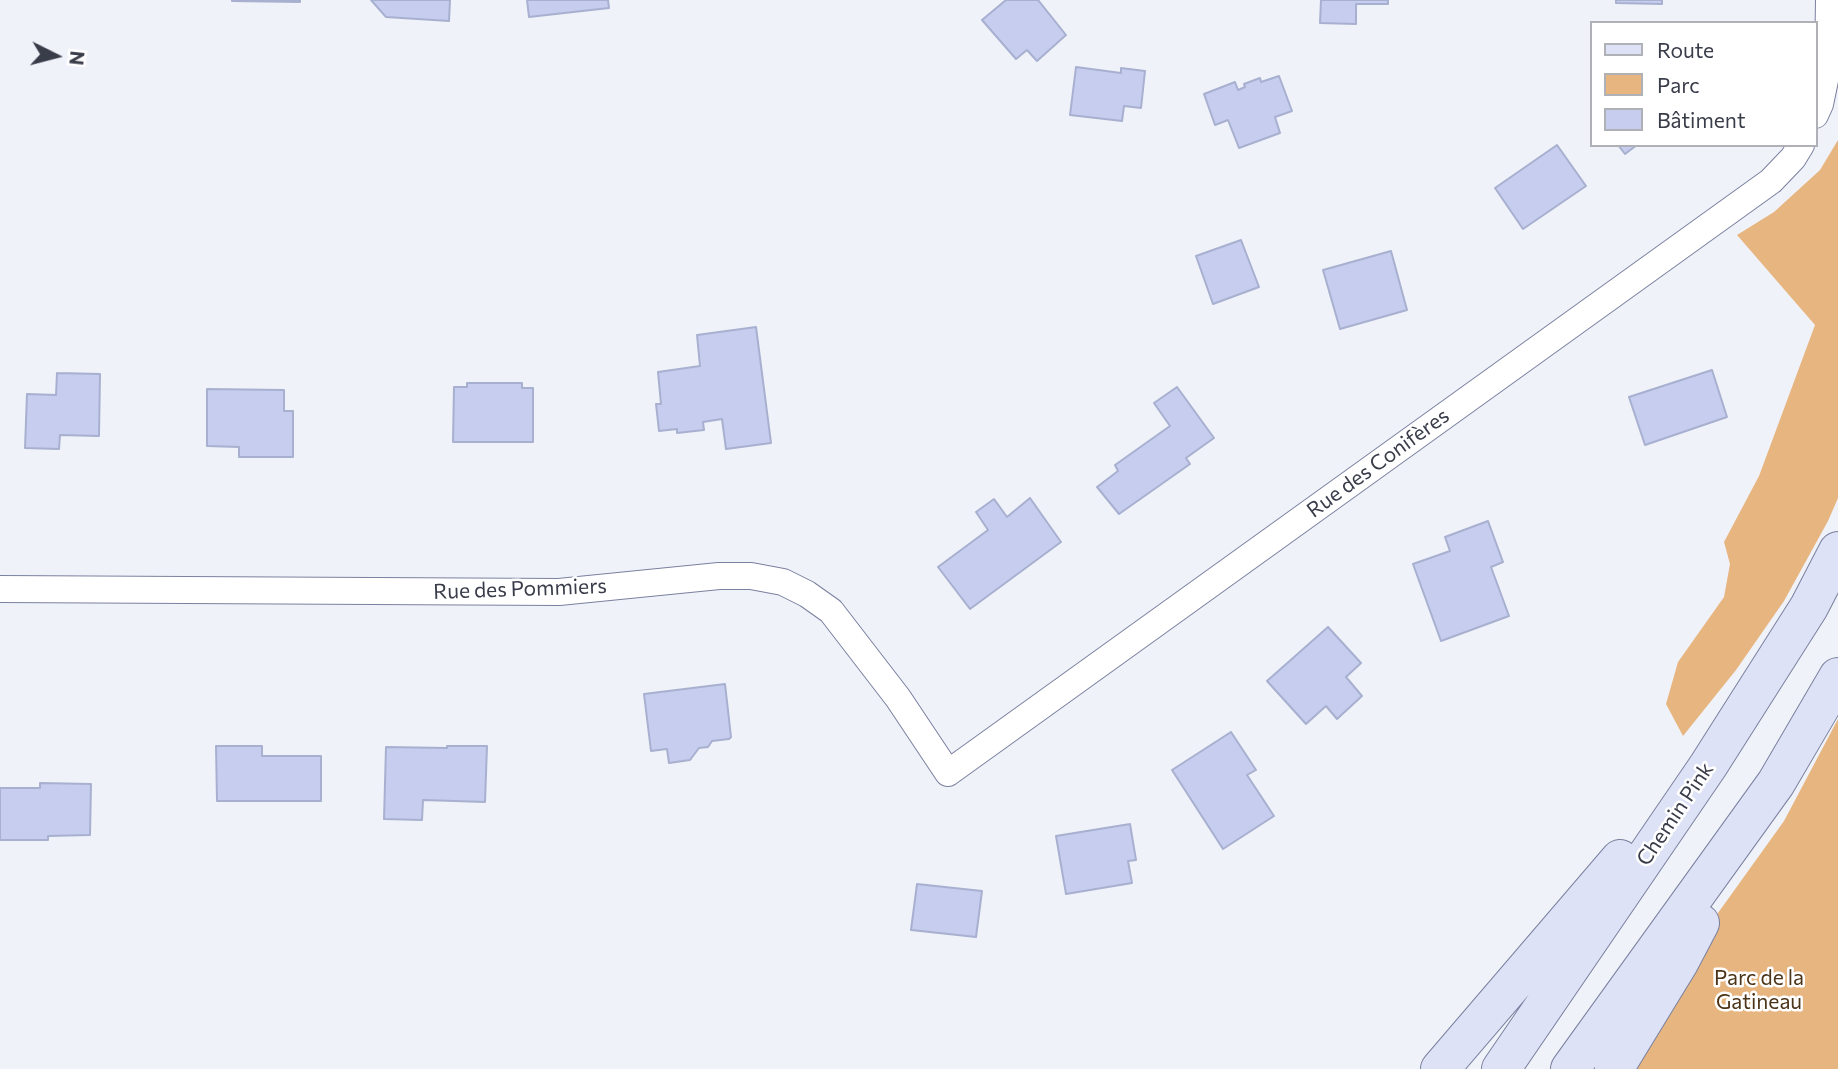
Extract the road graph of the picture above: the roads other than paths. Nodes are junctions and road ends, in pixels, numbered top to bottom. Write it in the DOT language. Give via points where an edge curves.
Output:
graph roads {
  1 [pos="1829,0"];
  2 [pos="1817,111"];
  3 [pos="1800,147"];
  4 [pos="1838,551"];
  5 [pos="0,589"];
  6 [pos="1838,677"];
  7 [pos="1708,766"];
  8 [pos="948,773"];
  9 [pos="1776,783"];
  10 [pos="1440,1069"];
  11 [pos="1501,1069"];
  12 [pos="1570,1069"];
  13 [pos="1614,1069"];
  1 -- 2 [label="street" via="1828,66"];
  3 -- 8 [label="street, Rue des Conifères" via="1770,181"];
  4 -- 7 [label="main road, Chemin Pink" via="1803,617"];
  5 -- 8 [label="street, Rue des Pommiers" via="559,592 719,576 783,582 831,611"];
  6 -- 9 [label="main road"];
  7 -- 10 [label="main road" via="1610,869"];
  7 -- 11 [label="main road, Chemin Pink"];
  9 -- 12 [label="main road"];
  9 -- 13 [label="main road" via="1680,961"];
}
